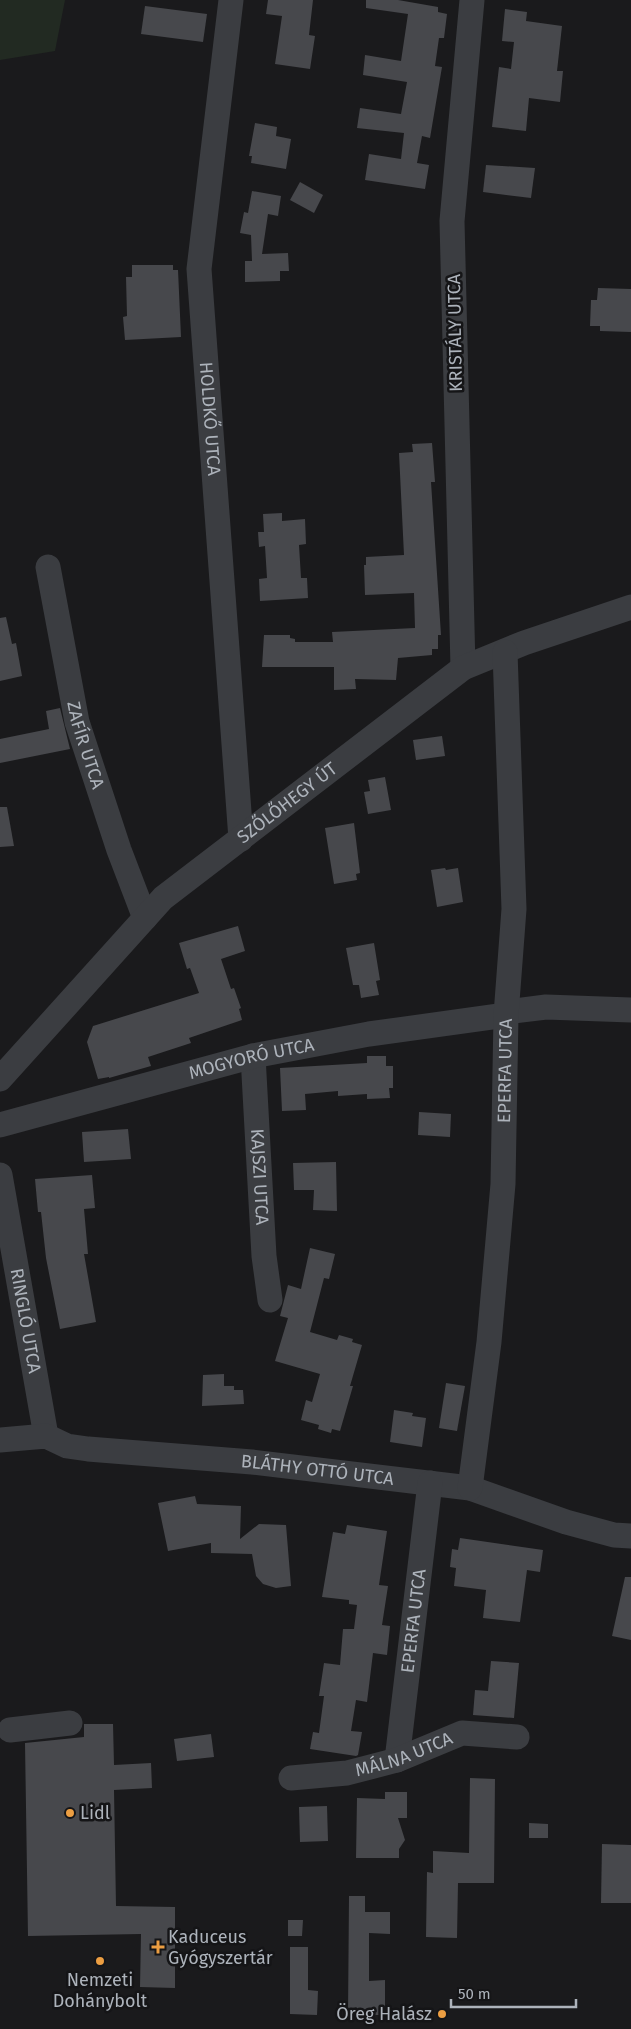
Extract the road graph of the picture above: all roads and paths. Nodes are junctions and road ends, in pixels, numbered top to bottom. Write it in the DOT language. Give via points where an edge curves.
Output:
graph roads {
  1 [pos="232,0"];
  2 [pos="472,0"];
  3 [pos="48,567"];
  4 [pos="631,607"];
  5 [pos="506,652"];
  6 [pos="463,668"];
  7 [pos="241,839"];
  8 [pos="145,918"];
  9 [pos="631,1010"];
  10 [pos="506,1014"];
  11 [pos="253,1056"];
  12 [pos="0,1079"];
  13 [pos="0,1125"];
  14 [pos="0,1175"];
  15 [pos="270,1300"];
  16 [pos="46,1436"];
  17 [pos="0,1440"];
  18 [pos="430,1483"];
  19 [pos="470,1488"];
  20 [pos="631,1536"];
  21 [pos="70,1722"];
  22 [pos="10,1730"];
  23 [pos="517,1737"];
  24 [pos="397,1760"];
  25 [pos="291,1778"];
  1 -- 7 [label="street, HOLDKŐ UTCA" via="199,269"];
  2 -- 6 [label="street, KRISTÁLY UTCA" via="452,221"];
  3 -- 8 [label="street, ZAFÍR UTCA" via="78,722 118,850"];
  4 -- 5 [label="street, SZŐLŐHEGY ÚT"];
  5 -- 6 [label="street, SZŐLŐHEGY ÚT"];
  5 -- 10 [label="street, EPERFA UTCA" via="514,909"];
  6 -- 7 [label="street, SZŐLŐHEGY ÚT"];
  7 -- 8 [label="street, SZŐLŐHEGY ÚT" via="163,898"];
  8 -- 12 [label="street, SZŐLŐHEGY ÚT"];
  9 -- 10 [label="street, MOGYORÓ UTCA" via="546,1007"];
  10 -- 11 [label="street, MOGYORÓ UTCA" via="369,1034"];
  10 -- 19 [label="street, EPERFA UTCA" via="504,1184 489,1342"];
  11 -- 13 [label="street, MOGYORÓ UTCA"];
  11 -- 15 [label="street, KAJSZI UTCA" via="264,1256"];
  14 -- 16 [label="street, RINGLÓ UTCA"];
  16 -- 17 [label="street, BLÁTHY OTTÓ UTCA"];
  16 -- 18 [label="street, BLÁTHY OTTÓ UTCA" via="67,1446 88,1449 252,1462"];
  18 -- 19 [label="street, BLÁTHY OTTÓ UTCA"];
  18 -- 24 [label="street, EPERFA UTCA"];
  19 -- 20 [label="street, BLÁTHY OTTÓ UTCA" via="566,1522 614,1535"];
  21 -- 22 [label="street"];
  23 -- 24 [label="street, MÁLNA UTCA" via="462,1733"];
  24 -- 25 [label="street, MÁLNA UTCA" via="347,1773"];
}
